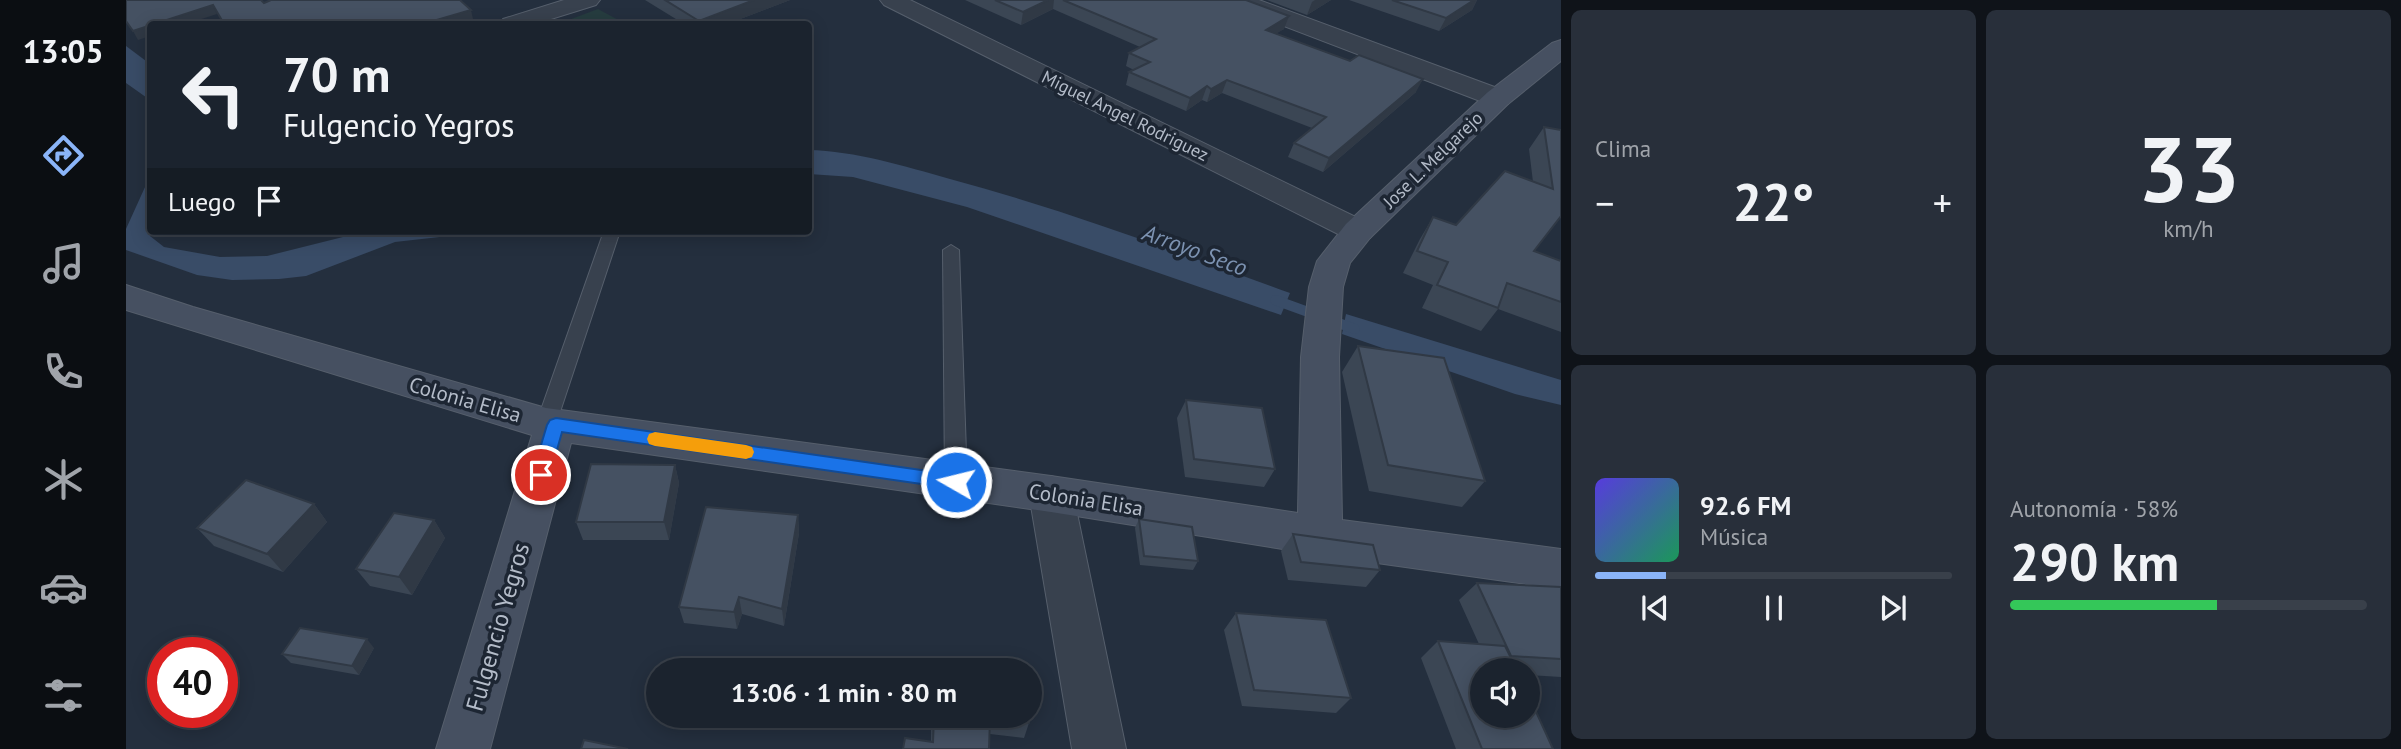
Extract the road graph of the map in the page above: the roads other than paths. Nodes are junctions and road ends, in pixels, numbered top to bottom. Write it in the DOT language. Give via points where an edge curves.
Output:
graph roads {
  1 [pos="588,0"];
  2 [pos="892,0"];
  3 [pos="1237,0"];
  4 [pos="522,21"];
  5 [pos="1561,48"];
  6 [pos="1497,98"];
  7 [pos="1358,231"];
  8 [pos="611,235"];
  9 [pos="951,250"];
  10 [pos="126,297"];
  11 [pos="551,424"];
  12 [pos="956,482"];
  13 [pos="1051,494"];
  14 [pos="1320,536"];
  15 [pos="1561,569"];
  16 [pos="463,749"];
  17 [pos="1099,749"];
  1 -- 4 [label="street"];
  2 -- 7 [label="street, Miguel Angel Rodriguez"];
  3 -- 6 [label="street"];
  5 -- 6 [label="street, Jose L. Melgarejo"];
  6 -- 7 [label="street, Jose L. Melgarejo"];
  7 -- 14 [label="street, Jose L. Melgarejo" via="1334,261 1325,287 1320,358"];
  8 -- 11 [label="lane"];
  9 -- 12 [label="lane"];
  10 -- 11 [label="street, Colonia Elisa"];
  11 -- 12 [label="street, Colonia Elisa"];
  11 -- 16 [label="street, Fulgencio Yegros"];
  12 -- 13 [label="street, Colonia Elisa"];
  13 -- 14 [label="street, Colonia Elisa"];
  13 -- 17 [label="street"];
  14 -- 15 [label="street, Colonia Elisa"];
}
